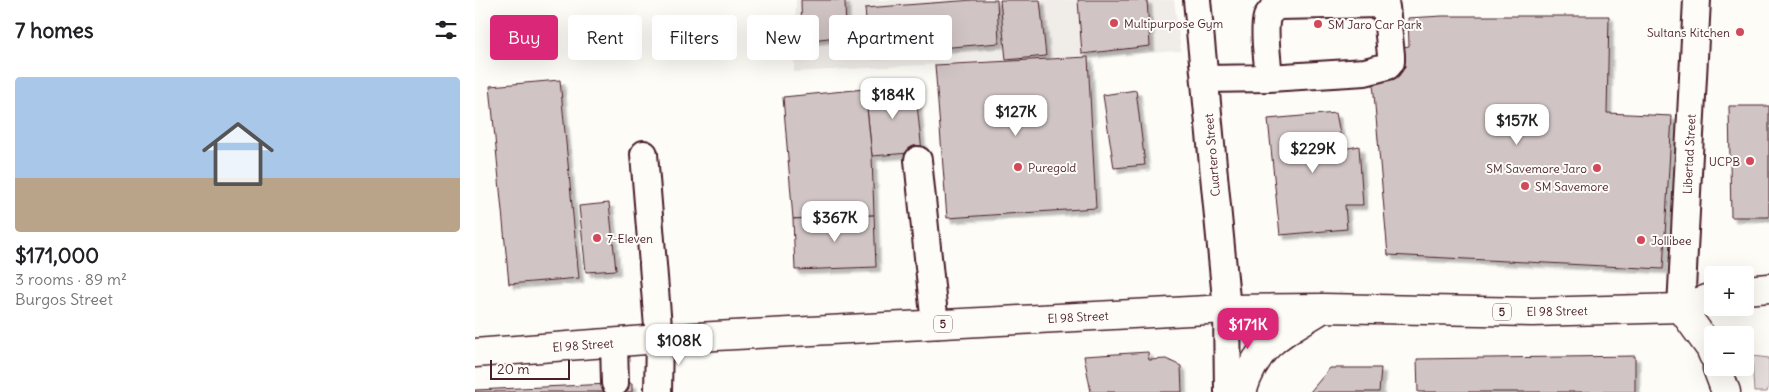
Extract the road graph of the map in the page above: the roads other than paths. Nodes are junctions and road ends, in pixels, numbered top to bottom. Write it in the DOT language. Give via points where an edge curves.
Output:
graph roads {
  1 [pos="1197,0"];
  2 [pos="1697,0"];
  3 [pos="1269,78"];
  4 [pos="1205,79"];
  5 [pos="644,154"];
  6 [pos="919,160"];
  7 [pos="1769,288"];
  8 [pos="1754,289"];
  9 [pos="1704,300"];
  10 [pos="1323,308"];
  11 [pos="1681,308"];
  12 [pos="1227,309"];
  13 [pos="935,325"];
  14 [pos="659,340"];
  15 [pos="1704,340"];
  16 [pos="614,343"];
  17 [pos="475,353"];
  18 [pos="1720,376"];
  19 [pos="615,383"];
  20 [pos="658,392"];
  21 [pos="1228,392"];
  22 [pos="1242,392"];
  23 [pos="1725,392"];
  1 -- 4 [label="street, Cuartero Street"];
  2 -- 11 [label="street, Libertad Street"];
  3 -- 3 [label="street" via="1365,72 1388,66 1391,55 1386,7 1380,4 1278,6 1271,10 1266,31"];
  3 -- 4 [label="street"];
  4 -- 12 [label="street, Cuartero Street"];
  5 -- 14 [label="street"];
  6 -- 13 [label="street"];
  7 -- 8 [label="main road"];
  9 -- 11 [label="main road, 5"];
  10 -- 11 [label="main road, El 98 Street / 5" via="1533,312"];
  10 -- 12 [label="main road, El 98 Street / 5"];
  10 -- 22 [label="main road" via="1279,335 1260,352"];
  11 -- 15 [label="main road"];
  12 -- 13 [label="main road, El 98 Street / 5"];
  12 -- 21 [label="street, Cuartero Street"];
  13 -- 14 [label="main road, El 98 Street / 5"];
  14 -- 16 [label="main road, El 98 Street / 5"];
  14 -- 20 [label="street"];
  16 -- 17 [label="main road, El 98 Street / 5"];
  16 -- 19 [label="street"];
  18 -- 23 [label="main road"];
}
